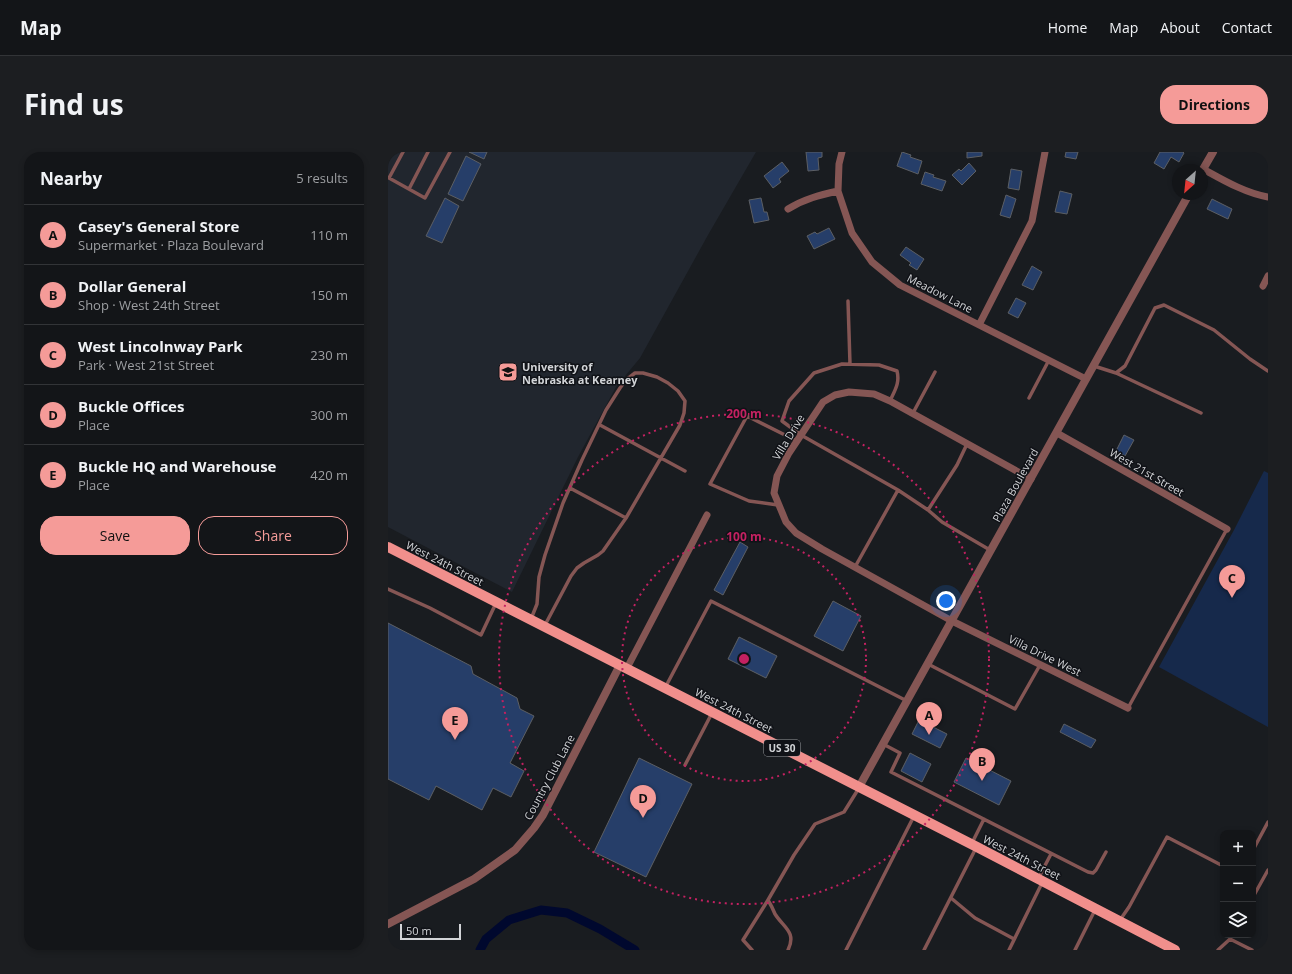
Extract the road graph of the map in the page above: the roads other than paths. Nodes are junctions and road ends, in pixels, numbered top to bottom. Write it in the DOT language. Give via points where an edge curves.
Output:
graph roads {
  1 [pos="403,152"];
  2 [pos="428,152"];
  3 [pos="450,152"];
  4 [pos="842,152"];
  5 [pos="1045,152"];
  6 [pos="1213,152"];
  7 [pos="1206,164"];
  8 [pos="1208,173"];
  9 [pos="389,178"];
  10 [pos="409,189"];
  11 [pos="838,191"];
  12 [pos="1268,197"];
  13 [pos="1186,200"];
  14 [pos="788,209"];
  15 [pos="1268,276"];
  16 [pos="1263,286"];
  17 [pos="848,301"];
  18 [pos="979,325"];
  19 [pos="1049,360"];
  20 [pos="850,364"];
  21 [pos="1093,366"];
  22 [pos="1268,371"];
  23 [pos="935,372"];
  24 [pos="1116,373"];
  25 [pos="1086,379"];
  26 [pos="1029,398"];
  27 [pos="890,401"];
  28 [pos="1201,413"];
  29 [pos="912,414"];
  30 [pos="600,425"];
  31 [pos="1057,433"];
  32 [pos="799,438"];
  33 [pos="967,444"];
  34 [pos="661,458"];
  35 [pos="685,471"];
  36 [pos="1031,479"];
  37 [pos="570,488"];
  38 [pos="898,490"];
  39 [pos="778,505"];
  40 [pos="928,510"];
  41 [pos="707,515"];
  42 [pos="626,518"];
  43 [pos="1227,530"];
  44 [pos="388,547"];
  45 [pos="991,550"];
  46 [pos="855,567"];
  47 [pos="388,589"];
  48 [pos="497,603"];
  49 [pos="531,620"];
  50 [pos="952,621"];
  51 [pos="544,626"];
  52 [pos="928,664"];
  53 [pos="1040,665"];
  54 [pos="623,666"];
  55 [pos="665,688"];
  56 [pos="907,701"];
  57 [pos="1128,708"];
  58 [pos="712,712"];
  59 [pos="883,744"];
  60 [pos="686,765"];
  61 [pos="859,787"];
  62 [pos="914,815"];
  63 [pos="984,819"];
  64 [pos="1268,822"];
  65 [pos="1256,844"];
  66 [pos="974,846"];
  67 [pos="1106,852"];
  68 [pos="1051,854"];
  69 [pos="1220,864"];
  70 [pos="1268,870"];
  71 [pos="1040,880"];
  72 [pos="1256,892"];
  73 [pos="951,898"];
  74 [pos="768,900"];
  75 [pos="1096,909"];
  76 [pos="1120,921"];
  77 [pos="388,924"];
  78 [pos="1014,939"];
  79 [pos="1230,939"];
  80 [pos="752,950"];
  81 [pos="788,950"];
  82 [pos="846,950"];
  83 [pos="924,950"];
  84 [pos="1009,950"];
  85 [pos="1075,950"];
  86 [pos="1175,950"];
  87 [pos="1218,950"];
  88 [pos="1252,950"];
  1 -- 9 [label="lane"];
  2 -- 10 [label="lane"];
  3 -- 10 [label="lane" via="425,198"];
  4 -- 11 [label="street, Meadow Lane"];
  5 -- 18 [label="street, Meadow Lane" via="1032,221"];
  6 -- 7 [label="street"];
  8 -- 12 [label="street" via="1260,196"];
  9 -- 10 [label="lane"];
  11 -- 14 [label="street" via="811,198"];
  11 -- 18 [label="street, Meadow Lane" via="852,233 872,262 900,285"];
  13 -- 21 [label="street, Plaza Boulevard"];
  15 -- 16 [label="street"];
  17 -- 20 [label="lane"];
  18 -- 19 [label="street, Meadow Lane"];
  19 -- 25 [label="street, Meadow Lane"];
  19 -- 26 [label="lane"];
  20 -- 27 [label="lane" via="879,364 896,371 899,378"];
  20 -- 32 [label="lane" via="842,364 814,374 790,401 782,420"];
  21 -- 24 [label="lane"];
  21 -- 25 [label="street, Plaza Boulevard"];
  22 -- 24 [label="lane" via="1214,330 1164,305 1155,308 1125,366"];
  23 -- 29 [label="lane"];
  24 -- 28 [label="lane"];
  25 -- 31 [label="street, Plaza Boulevard"];
  27 -- 29 [label="street, Villa Drive"];
  27 -- 32 [label="street, Villa Drive" via="874,394 849,392 834,395 823,402"];
  29 -- 33 [label="street, Villa Drive"];
  30 -- 34 [label="lane"];
  30 -- 34 [label="lane" via="626,380 643,372 657,377 678,391 685,401 680,425"];
  30 -- 37 [label="lane"];
  31 -- 36 [label="street, Plaza Boulevard"];
  31 -- 43 [label="street, West 21st Street"];
  32 -- 38 [label="lane"];
  32 -- 39 [label="street, Villa Drive" via="777,476 774,493"];
  32 -- 39 [label="lane" via="747,416 710,484 749,501"];
  33 -- 36 [label="street, Villa Drive"];
  33 -- 40 [label="lane" via="957,465"];
  34 -- 35 [label="lane"];
  34 -- 42 [label="lane"];
  36 -- 45 [label="street, Plaza Boulevard"];
  37 -- 42 [label="lane"];
  37 -- 49 [label="lane" via="545,555 539,577 537,604"];
  38 -- 40 [label="lane"];
  38 -- 46 [label="lane"];
  39 -- 46 [label="street, Villa Drive" via="786,522 796,533"];
  40 -- 45 [label="lane" via="942,522"];
  41 -- 54 [label="street"];
  42 -- 51 [label="lane" via="603,551 577,568"];
  43 -- 57 [label="lane"];
  44 -- 48 [label="main road, West 24th Street / US 30"];
  45 -- 50 [label="street, Plaza Boulevard"];
  46 -- 50 [label="street, Villa Drive"];
  47 -- 48 [label="lane" via="482,635"];
  48 -- 49 [label="main road, West 24th Street / US 30"];
  49 -- 51 [label="main road, West 24th Street / US 30"];
  50 -- 52 [label="street, Plaza Boulevard"];
  50 -- 53 [label="street, Villa Drive West"];
  51 -- 54 [label="main road, West 24th Street / US 30"];
  52 -- 53 [label="lane" via="1015,708"];
  52 -- 56 [label="street, Plaza Boulevard"];
  53 -- 57 [label="street, Villa Drive West"];
  54 -- 55 [label="main road, West 24th Street / US 30"];
  54 -- 77 [label="street, Country Club Lane" via="543,815 515,850 474,879"];
  55 -- 56 [label="lane" via="711,601"];
  55 -- 58 [label="main road, West 24th Street / US 30"];
  56 -- 59 [label="street, Plaza Boulevard"];
  58 -- 60 [label="lane"];
  58 -- 61 [label="main road, West 24th Street / US 30"];
  59 -- 61 [label="street, Plaza Boulevard"];
  59 -- 63 [label="lane" via="900,753 891,772"];
  61 -- 62 [label="main road, West 24th Street / US 30"];
  61 -- 74 [label="lane" via="844,812 815,824"];
  62 -- 66 [label="main road, West 24th Street / US 30"];
  62 -- 82 [label="lane"];
  63 -- 66 [label="lane"];
  63 -- 68 [label="lane"];
  64 -- 65 [label="lane"];
  66 -- 71 [label="main road, West 24th Street / US 30"];
  66 -- 73 [label="lane"];
  67 -- 68 [label="lane" via="1096,870 1090,873"];
  68 -- 71 [label="lane"];
  69 -- 76 [label="lane" via="1167,837"];
  70 -- 72 [label="lane"];
  71 -- 75 [label="main road, West 24th Street / US 30"];
  71 -- 78 [label="lane"];
  73 -- 78 [label="lane" via="975,918"];
  73 -- 83 [label="lane"];
  74 -- 80 [label="lane" via="743,940"];
  74 -- 81 [label="lane" via="790,931"];
  75 -- 76 [label="main road, West 24th Street / US 30"];
  75 -- 85 [label="lane"];
  76 -- 86 [label="main road, West 24th Street / US 30"];
  78 -- 84 [label="lane"];
  79 -- 87 [label="lane"];
  79 -- 88 [label="lane"];
}
